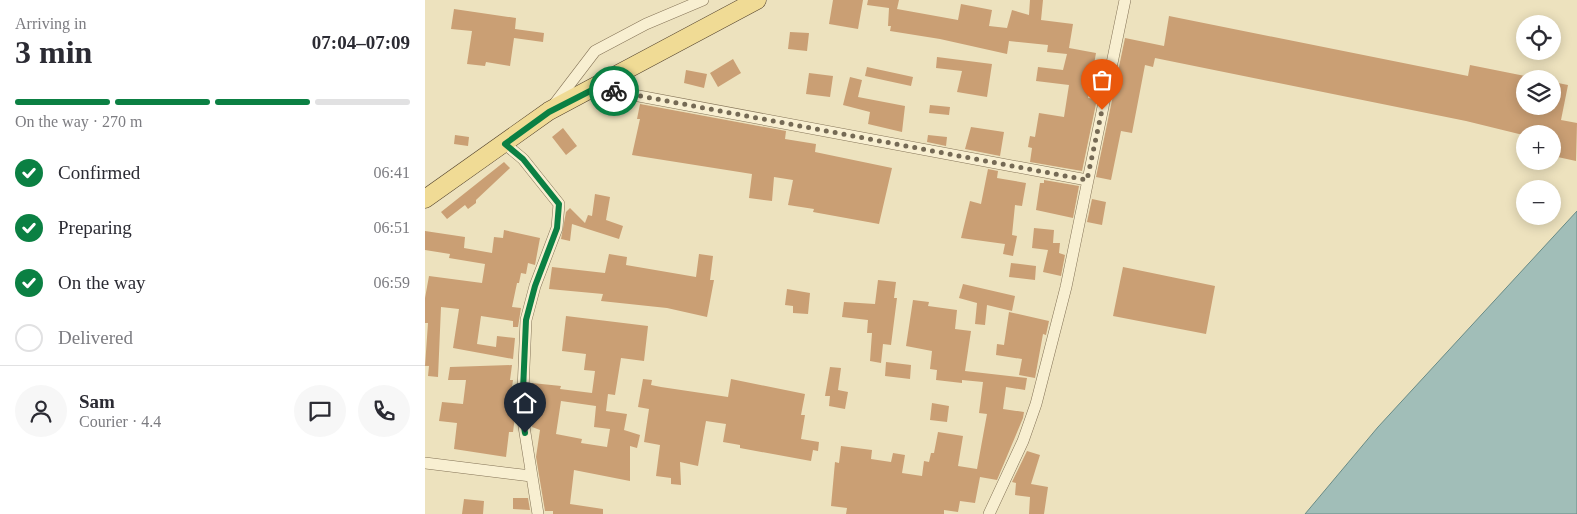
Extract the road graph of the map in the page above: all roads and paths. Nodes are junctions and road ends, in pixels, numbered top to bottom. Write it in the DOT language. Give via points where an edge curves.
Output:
graph roads {
  1 [pos="703,0"];
  2 [pos="757,0"];
  3 [pos="1125,0"];
  4 [pos="596,88"];
  5 [pos="549,112"];
  6 [pos="505,144"];
  7 [pos="1087,180"];
  8 [pos="425,199"];
  9 [pos="425,463"];
  10 [pos="531,476"];
  11 [pos="538,514"];
  12 [pos="989,514"];
  1 -- 5 [label="street" via="646,24 595,51"];
  2 -- 4 [label="main road"];
  3 -- 7 [label="street"];
  4 -- 5 [label="main road"];
  4 -- 7 [label="street"];
  5 -- 6 [label="main road"];
  6 -- 8 [label="main road"];
  6 -- 10 [label="street" via="523,159 559,204 557,228 526,320 522,414"];
  7 -- 12 [label="street" via="1066,287 1036,404 1023,441"];
  9 -- 10 [label="street"];
  10 -- 11 [label="street"];
}
